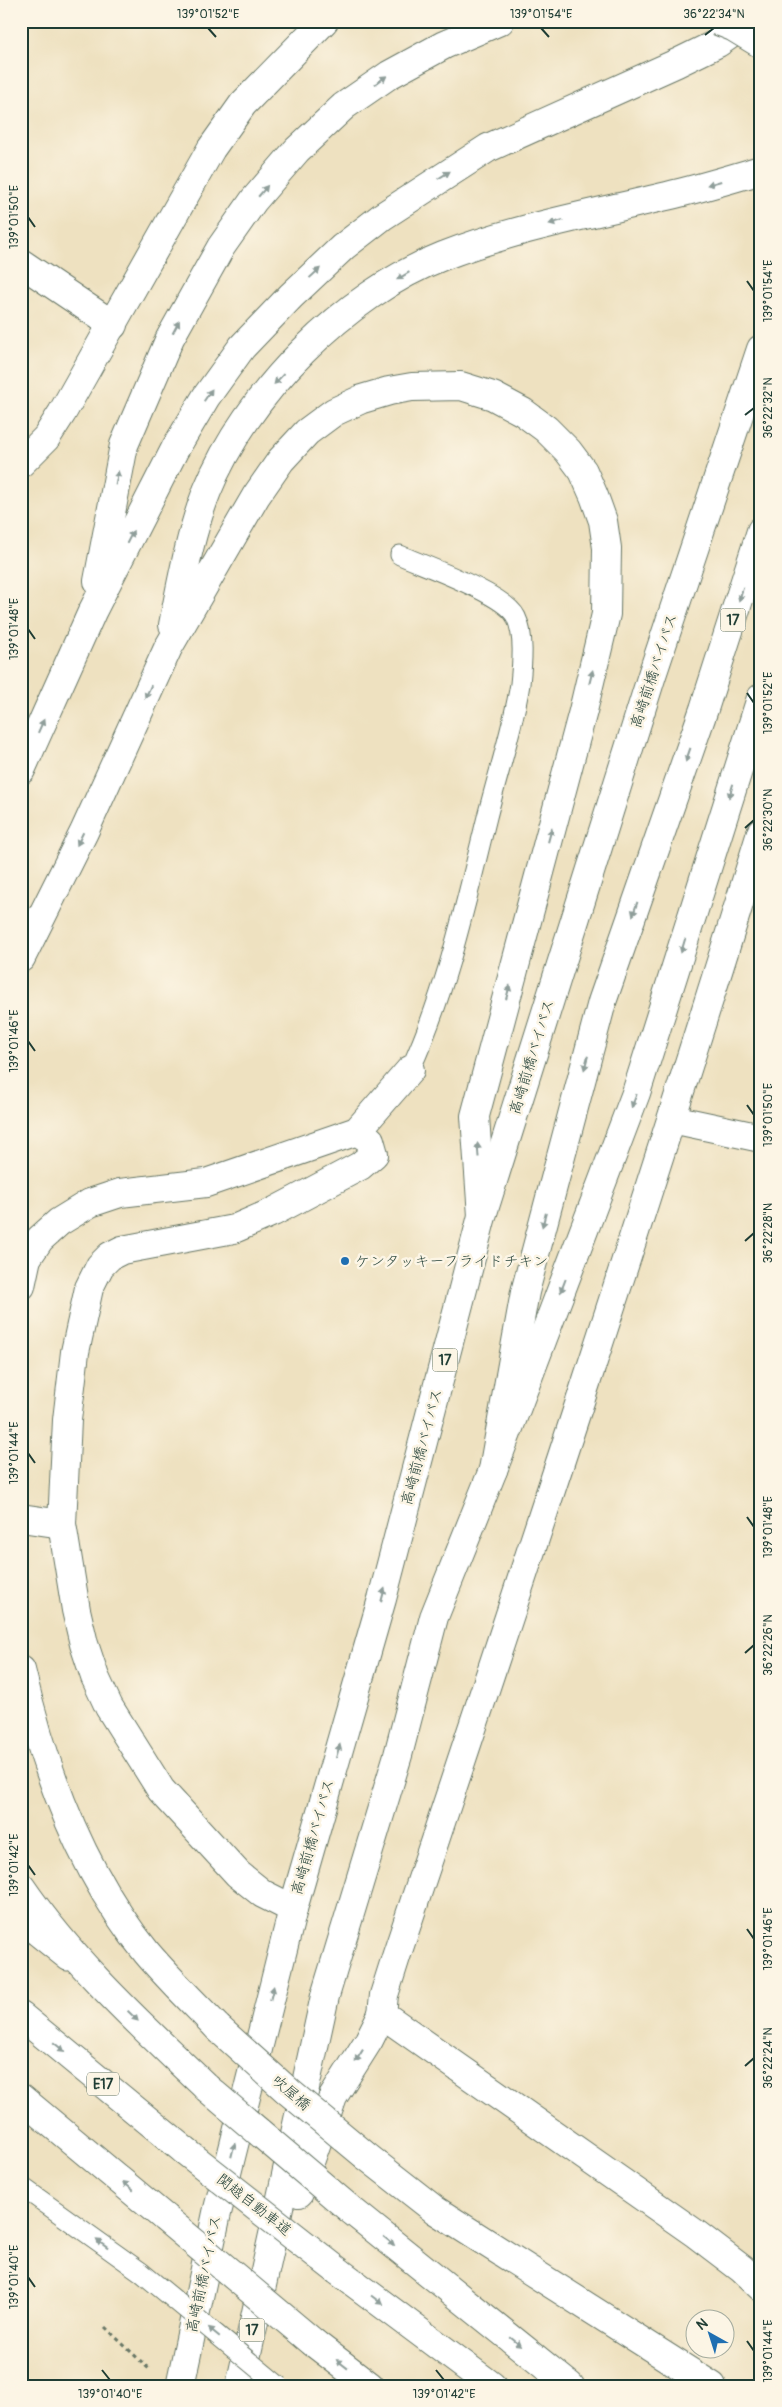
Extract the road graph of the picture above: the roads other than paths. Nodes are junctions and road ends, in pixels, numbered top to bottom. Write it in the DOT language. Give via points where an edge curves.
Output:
graph roads {
  1 [pos="324,21"];
  2 [pos="500,21"];
  3 [pos="718,21"];
  4 [pos="750,21"];
  5 [pos="761,44"];
  6 [pos="761,170"];
  7 [pos="21,263"];
  8 [pos="113,325"];
  9 [pos="761,348"];
  10 [pos="21,463"];
  11 [pos="761,531"];
  12 [pos="400,555"];
  13 [pos="92,612"];
  14 [pos="168,648"];
  15 [pos="758,704"];
  16 [pos="21,770"];
  17 [pos="761,833"];
  18 [pos="21,958"];
  19 [pos="410,1070"];
  20 [pos="672,1119"];
  21 [pos="357,1131"];
  22 [pos="761,1138"];
  23 [pos="482,1216"];
  24 [pos="24,1257"];
  25 [pos="21,1286"];
  26 [pos="493,1470"];
  27 [pos="21,1518"];
  28 [pos="62,1524"];
  29 [pos="21,1670"];
  30 [pos="21,1887"];
  31 [pos="293,1909"];
  32 [pos="21,1924"];
  33 [pos="108,1992"];
  34 [pos="382,2014"];
  35 [pos="21,2016"];
  36 [pos="21,2098"];
  37 [pos="21,2186"];
  38 [pos="263,2274"];
  39 [pos="761,2287"];
  40 [pos="168,2381"];
  41 [pos="240,2386"];
  42 [pos="279,2386"];
  43 [pos="370,2386"];
  44 [pos="492,2386"];
  45 [pos="570,2386"];
  46 [pos="712,2386"];
  1 -- 8 [label="main road" via="244,104 211,149"];
  13 -- 2 [label="main road, one-way" via="124,445 170,338 221,247 254,200 297,150 344,106 389,75 436,49"];
  3 -- 5 [label="main road, bridge"];
  13 -- 4 [label="main road, one-way" via="175,449 206,398 242,347 343,247 382,216 488,148 678,63 718,43"];
  6 -- 14 [label="main road, one-way" via="670,196 565,220 442,256 379,290 343,316 308,347 270,388 221,461 196,519"];
  7 -- 8 [label="main road"];
  8 -- 10 [label="main road" via="46,438"];
  9 -- 23 [label="main road, 高崎前橋バイパス / 17" via="652,675"];
  11 -- 26 [label="main road, 17, one-way" via="704,709 602,1002 525,1292"];
  12 -- 19 [label="lane" via="483,591 502,603 516,615 522,634 520,684 470,885 439,997"];
  16 -- 13 [label="main road, one-way"];
  14 -- 18 [label="main road, one-way" via="84,832"];
  23 -- 14 [label="main road, one-way" via="475,1116 606,614 606,539 603,521 583,471 568,450 546,429 493,396 461,386 412,387 362,399 334,412 307,432 281,460 256,496"];
  15 -- 26 [label="main road, one-way" via="636,1093"];
  17 -- 20 [label="main road"];
  19 -- 21 [label="main road"];
  20 -- 22 [label="main road"];
  20 -- 34 [label="main road" via="396,1957 384,1995"];
  21 -- 24 [label="main road" via="206,1183 120,1193 90,1203 59,1222"];
  21 -- 28 [label="main road" via="370,1140 374,1154 360,1166 273,1212 234,1229 122,1250 100,1266 89,1288 75,1352 63,1470"];
  31 -- 23 [label="main road, 高崎前橋バイパス / 17, one-way" via="382,1599"];
  24 -- 25 [label="main road"];
  26 -- 38 [label="main road, 17" via="434,1617 398,1755 325,1996"];
  27 -- 28 [label="main road"];
  28 -- 31 [label="main road" via="84,1644 95,1677 122,1730 161,1790 209,1844 263,1894"];
  29 -- 46 [label="main road, 吹屋橋, bridge" via="32,1718 66,1814 110,1902 147,1953 218,2028 289,2092 435,2210"];
  30 -- 33 [label="main road"];
  40 -- 31 [label="main road, 高崎前橋バイパス / 17, one-way" via="217,2213"];
  32 -- 33 [label="lane"];
  33 -- 45 [label="main road, one-way, bridge" via="207,2088 351,2210"];
  34 -- 38 [label="main road, one-way" via="333,2097 280,2254"];
  34 -- 39 [label="main road" via="696,2234"];
  35 -- 44 [label="main road, 関越自動車道 / E17, one-way, bridge" via="185,2151"];
  43 -- 36 [label="main road, one-way, bridge"];
  42 -- 37 [label="lane, one-way, bridge" via="141,2272"];
  38 -- 41 [label="main road, 17"];
}
